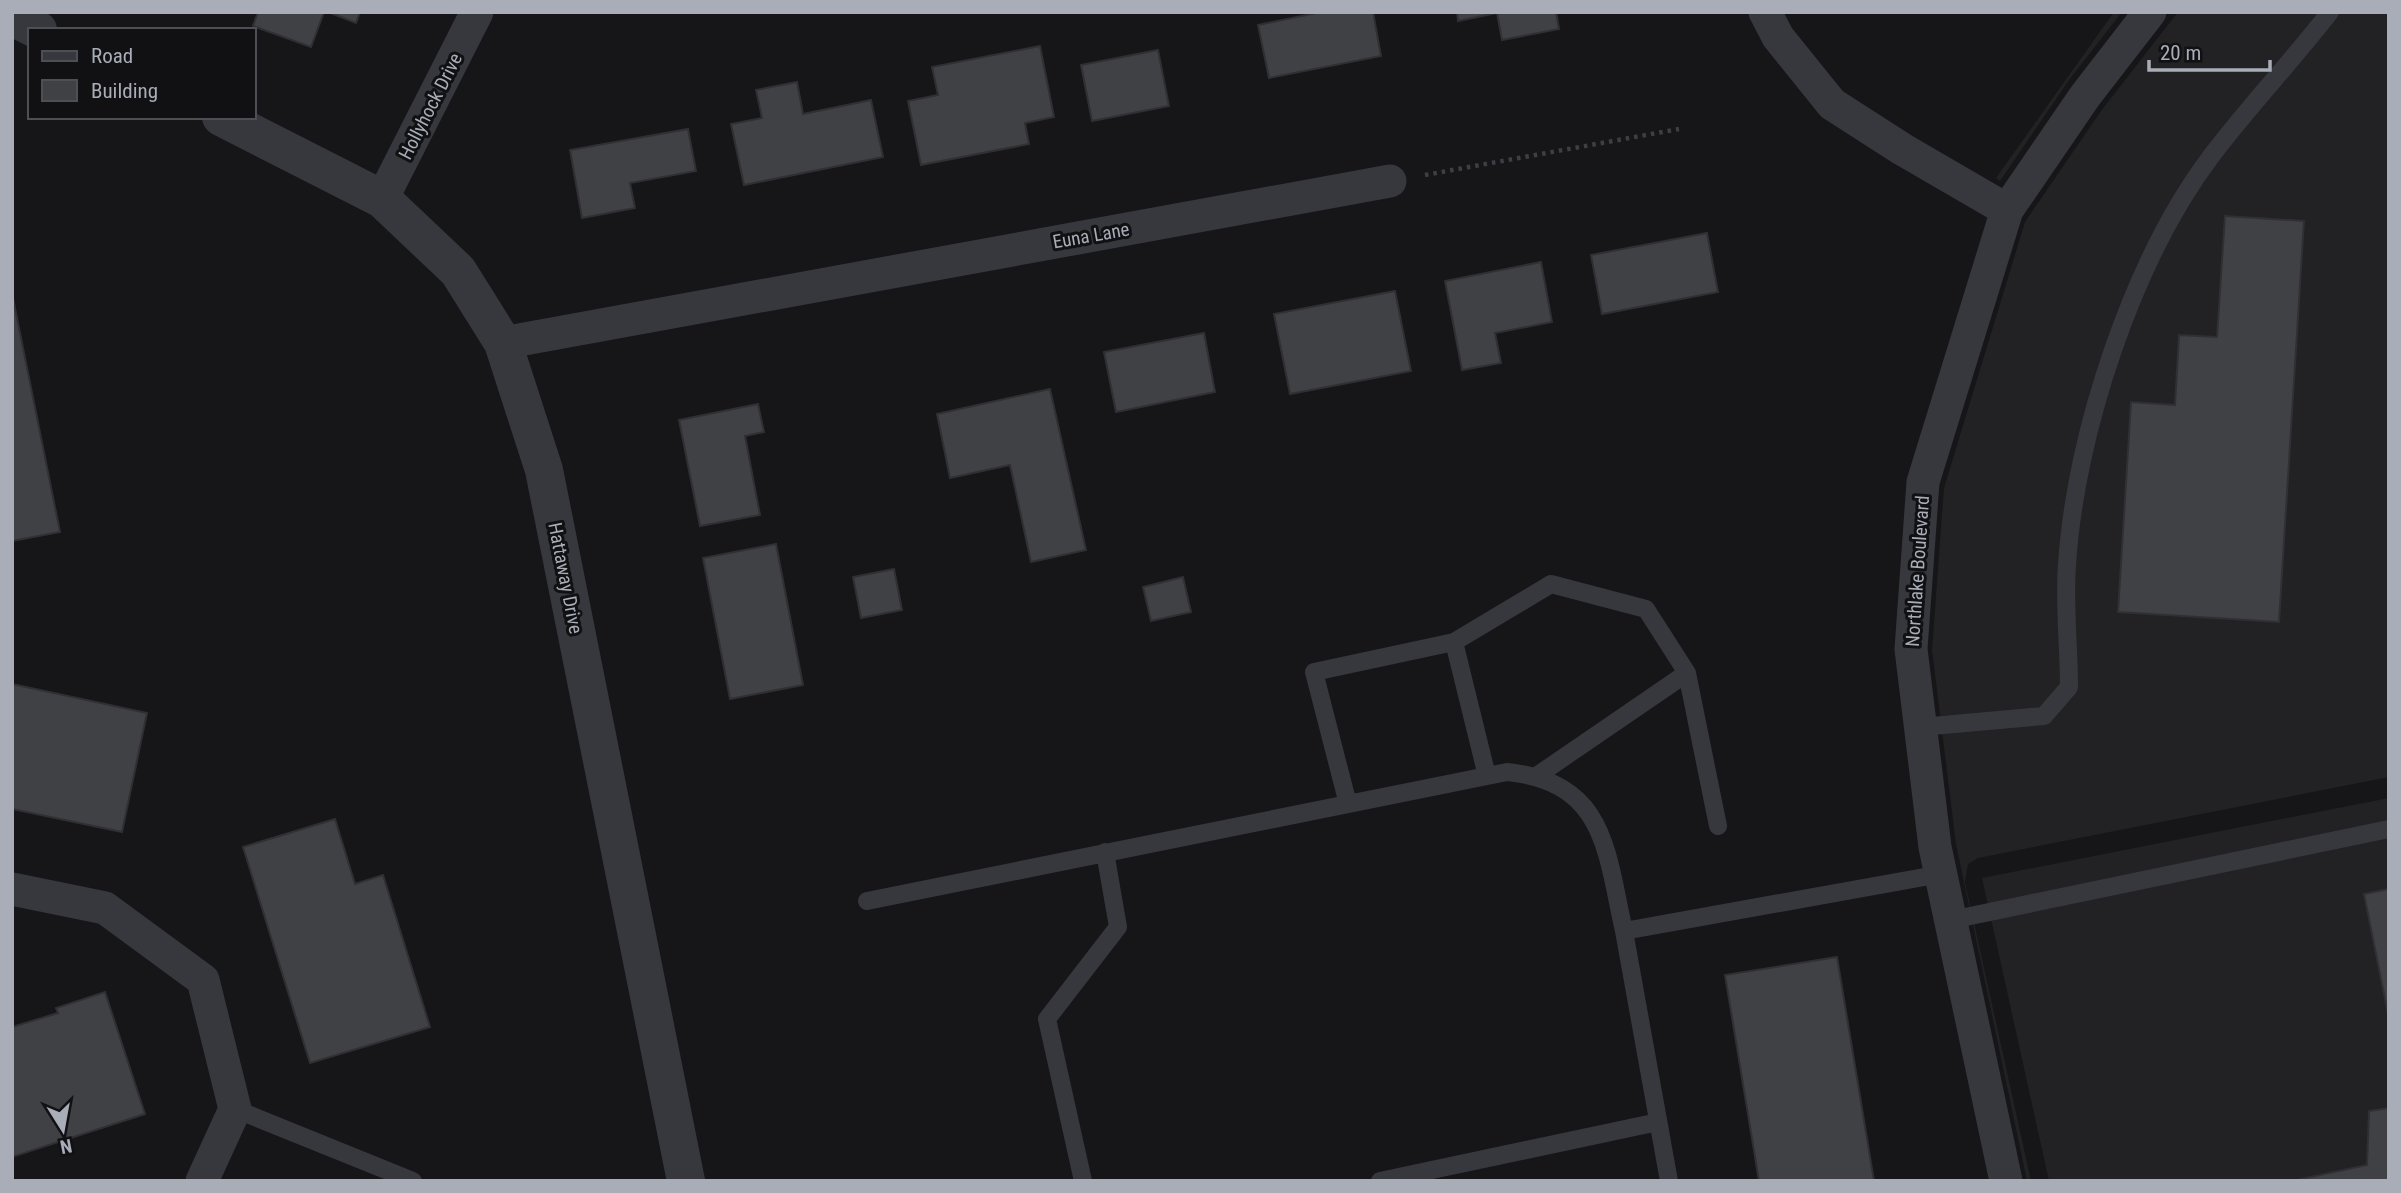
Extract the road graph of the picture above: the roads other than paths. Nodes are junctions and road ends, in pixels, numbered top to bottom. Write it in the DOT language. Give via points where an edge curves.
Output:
graph roads {
  1 [pos="478,12"];
  2 [pos="1765,12"];
  3 [pos="2150,12"];
  4 [pos="2330,12"];
  5 [pos="12,17"];
  6 [pos="34,28"];
  7 [pos="225,119"];
  8 [pos="1390,181"];
  9 [pos="382,199"];
  10 [pos="2007,210"];
  11 [pos="503,342"];
  12 [pos="1454,642"];
  13 [pos="1687,673"];
  14 [pos="1921,726"];
  15 [pos="1538,775"];
  16 [pos="1487,776"];
  17 [pos="1348,804"];
  18 [pos="1718,826"];
  19 [pos="2389,830"];
  20 [pos="1105,852"];
  21 [pos="1941,874"];
  22 [pos="12,889"];
  23 [pos="867,901"];
  24 [pos="1951,920"];
  25 [pos="1624,931"];
  26 [pos="235,1109"];
  27 [pos="1658,1122"];
  28 [pos="376,1166"];
  29 [pos="202,1181"];
  30 [pos="365,1181"];
  31 [pos="413,1181"];
  32 [pos="686,1181"];
  33 [pos="1083,1181"];
  34 [pos="1380,1181"];
  35 [pos="1669,1181"];
  36 [pos="2006,1181"];
  1 -- 9 [label="street, Hollyhock Drive"];
  2 -- 10 [label="street" via="1778,37 1832,104"];
  3 -- 10 [label="street, Northlake Boulevard" via="2085,96"];
  4 -- 14 [label="lane" via="2211,156 2157,242 2117,334 2080,469 2067,565 2069,687 2044,716"];
  5 -- 6 [label="street"];
  7 -- 9 [label="street, Hattaway Drive"];
  8 -- 11 [label="street, Euna Lane"];
  9 -- 11 [label="street, Hattaway Drive" via="458,271"];
  10 -- 14 [label="street, Northlake Boulevard" via="1923,482 1911,649"];
  11 -- 32 [label="street, Hattaway Drive" via="544,470"];
  12 -- 13 [label="lane" via="1551,584 1646,610"];
  12 -- 16 [label="lane"];
  12 -- 17 [label="lane" via="1314,672"];
  13 -- 15 [label="lane"];
  13 -- 18 [label="lane"];
  14 -- 21 [label="street, Northlake Boulevard"];
  15 -- 16 [label="lane" via="1507,772"];
  15 -- 25 [label="lane" via="1570,791 1593,817 1603,836"];
  16 -- 17 [label="lane"];
  17 -- 20 [label="lane"];
  19 -- 24 [label="lane"];
  20 -- 23 [label="lane"];
  20 -- 33 [label="lane" via="1118,927 1047,1019"];
  21 -- 24 [label="street, Northlake Boulevard"];
  21 -- 25 [label="lane"];
  22 -- 26 [label="street" via="105,908 203,980"];
  24 -- 36 [label="street, Northlake Boulevard"];
  25 -- 27 [label="lane"];
  26 -- 28 [label="lane"];
  26 -- 29 [label="street"];
  27 -- 34 [label="lane"];
  27 -- 35 [label="lane"];
  28 -- 30 [label="lane"];
  28 -- 31 [label="lane"];
}
